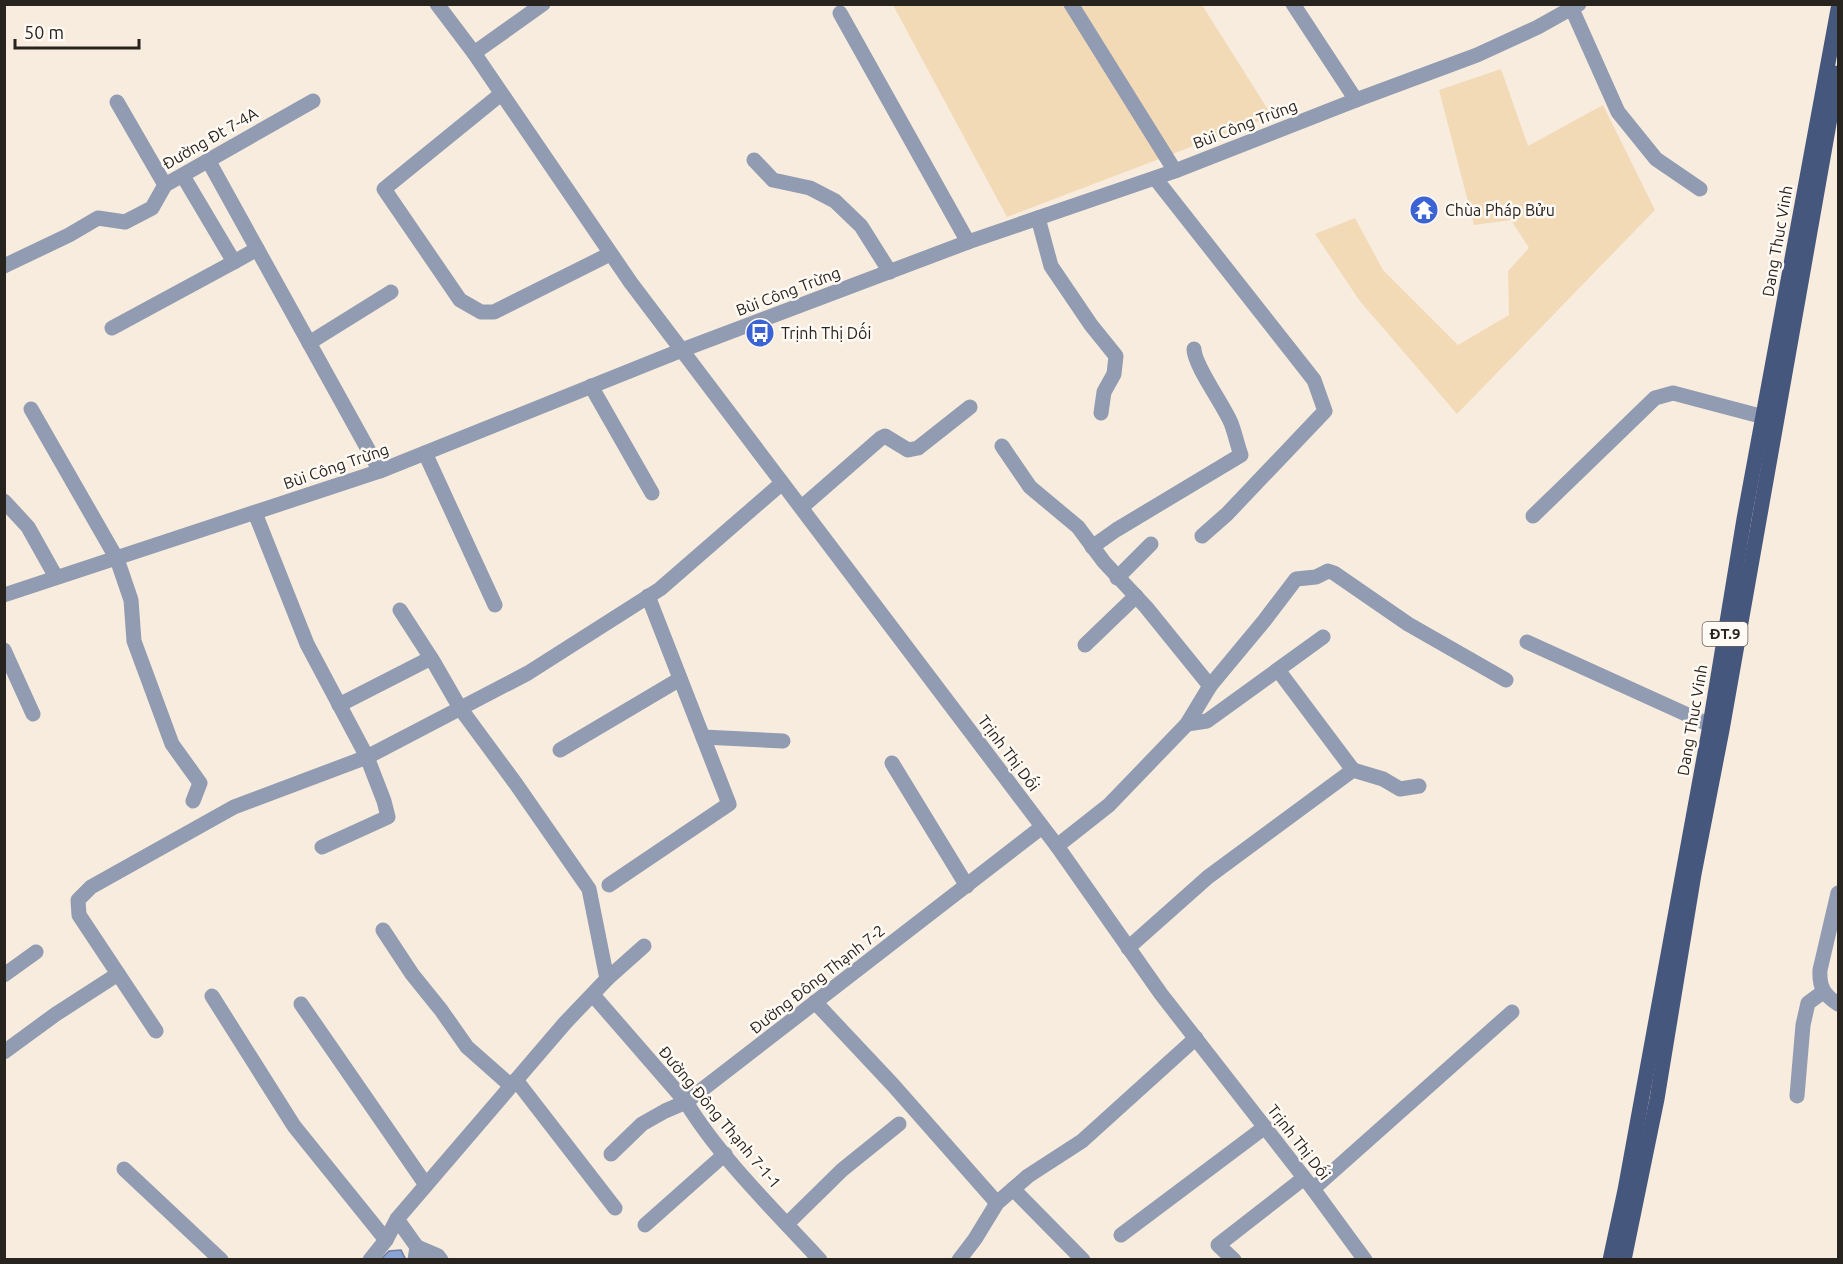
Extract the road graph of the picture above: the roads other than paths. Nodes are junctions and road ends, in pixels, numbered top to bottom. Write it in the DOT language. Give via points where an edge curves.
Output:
graph roads {
  1 [pos="437,4"];
  2 [pos="543,4"];
  3 [pos="1071,4"];
  4 [pos="1295,5"];
  5 [pos="1575,7"];
  6 [pos="1839,9"];
  7 [pos="840,13"];
  8 [pos="474,53"];
  9 [pos="1839,73"];
  10 [pos="501,94"];
  11 [pos="313,100"];
  12 [pos="1356,100"];
  13 [pos="117,102"];
  14 [pos="1834,116"];
  15 [pos="208,160"];
  16 [pos="754,160"];
  17 [pos="1175,171"];
  18 [pos="183,176"];
  19 [pos="1155,178"];
  20 [pos="165,185"];
  21 [pos="1700,189"];
  22 [pos="1038,218"];
  23 [pos="968,242"];
  24 [pos="256,249"];
  25 [pos="610,254"];
  26 [pos="6,261"];
  27 [pos="234,262"];
  28 [pos="890,272"];
  29 [pos="391,292"];
  30 [pos="112,328"];
  31 [pos="309,343"];
  32 [pos="1194,349"];
  33 [pos="682,350"];
  34 [pos="591,386"];
  35 [pos="970,407"];
  36 [pos="30,410"];
  37 [pos="1101,413"];
  38 [pos="1764,417"];
  39 [pos="1002,446"];
  40 [pos="425,453"];
  41 [pos="380,471"];
  42 [pos="782,483"];
  43 [pos="652,493"];
  44 [pos="4,501"];
  45 [pos="802,507"];
  46 [pos="255,513"];
  47 [pos="1533,516"];
  48 [pos="1202,536"];
  49 [pos="1151,544"];
  50 [pos="1092,547"];
  51 [pos="117,559"];
  52 [pos="56,577"];
  53 [pos="1117,578"];
  54 [pos="4,595"];
  55 [pos="648,596"];
  56 [pos="1136,596"];
  57 [pos="495,605"];
  58 [pos="400,610"];
  59 [pos="1323,637"];
  60 [pos="1527,642"];
  61 [pos="1084,645"];
  62 [pos="4,650"];
  63 [pos="431,658"];
  64 [pos="1278,669"];
  65 [pos="680,679"];
  66 [pos="1506,680"];
  67 [pos="1210,686"];
  68 [pos="339,705"];
  69 [pos="460,708"];
  70 [pos="33,714"];
  71 [pos="1187,724"];
  72 [pos="1710,725"];
  73 [pos="703,737"];
  74 [pos="783,741"];
  75 [pos="560,750"];
  76 [pos="367,757"];
  77 [pos="892,763"];
  78 [pos="1353,770"];
  79 [pos="1419,786"];
  80 [pos="193,801"];
  81 [pos="1042,827"];
  82 [pos="1057,846"];
  83 [pos="322,847"];
  84 [pos="609,885"];
  85 [pos="967,886"];
  86 [pos="1839,893"];
  87 [pos="383,930"];
  88 [pos="644,946"];
  89 [pos="1128,948"];
  90 [pos="36,952"];
  91 [pos="118,974"];
  92 [pos="4,975"];
  93 [pos="607,979"];
  94 [pos="1823,992"];
  95 [pos="593,995"];
  96 [pos="212,996"];
  97 [pos="815,1002"];
  98 [pos="301,1004"];
  99 [pos="1839,1004"];
  100 [pos="1512,1012"];
  101 [pos="156,1031"];
  102 [pos="1196,1038"];
  103 [pos="4,1052"];
  104 [pos="514,1083"];
  105 [pos="1797,1096"];
  106 [pos="686,1102"];
  107 [pos="899,1124"];
  108 [pos="1265,1127"];
  109 [pos="611,1154"];
  110 [pos="725,1154"];
  111 [pos="124,1169"];
  112 [pos="1308,1184"];
  113 [pos="426,1185"];
  114 [pos="1013,1189"];
  115 [pos="998,1203"];
  116 [pos="615,1208"];
  117 [pos="397,1219"];
  118 [pos="787,1224"];
  119 [pos="645,1225"];
  120 [pos="1120,1234"];
  121 [pos="386,1240"];
  122 [pos="416,1253"];
  123 [pos="221,1260"];
  124 [pos="370,1260"];
  125 [pos="441,1260"];
  126 [pos="820,1260"];
  127 [pos="959,1260"];
  128 [pos="1083,1260"];
  129 [pos="1234,1260"];
  130 [pos="1365,1260"];
  131 [pos="1610,1260"];
  132 [pos="1624,1260"];
  1 -- 8 [label="street, Trịnh Thị Dối"];
  2 -- 8 [label="street"];
  3 -- 17 [label="street"];
  4 -- 12 [label="street"];
  5 -- 12 [label="street, Bùi Công Trừng" via="1477,55"];
  5 -- 21 [label="street" via="1618,112 1656,159"];
  6 -- 38 [label="main road, Dang Thuc Vinh / ĐT.9"];
  7 -- 23 [label="street"];
  8 -- 10 [label="street, Trịnh Thị Dối"];
  9 -- 14 [label="main road, Dang Thuc Vinh / ĐT.9"];
  10 -- 25 [label="street, Trịnh Thị Dối"];
  10 -- 25 [label="street" via="384,189 390,198 460,300 481,312 494,312"];
  11 -- 15 [label="street, Đường Đt 7-4A"];
  12 -- 17 [label="street, Bùi Công Trừng"];
  13 -- 20 [label="street"];
  14 -- 132 [label="main road, Dang Thuc Vinh / ĐT.9" via="1694,874 1657,1099"];
  15 -- 18 [label="street, Đường Đt 7-4A"];
  15 -- 24 [label="street"];
  16 -- 28 [label="street" via="773,180 810,188 835,201 861,226"];
  17 -- 19 [label="street, Bùi Công Trừng"];
  18 -- 20 [label="street, Đường Đt 7-4A"];
  18 -- 27 [label="street"];
  19 -- 22 [label="street, Bùi Công Trừng"];
  19 -- 48 [label="street" via="1314,380 1325,411"];
  20 -- 26 [label="street, Đường Đt 7-4A" via="152,208 134,218 125,222 98,218 69,235"];
  22 -- 23 [label="street, Bùi Công Trừng"];
  22 -- 37 [label="street" via="1051,266 1116,356"];
  23 -- 28 [label="street, Bùi Công Trừng"];
  24 -- 27 [label="street"];
  24 -- 31 [label="street"];
  25 -- 33 [label="street, Trịnh Thị Dối"];
  27 -- 30 [label="street"];
  28 -- 33 [label="street, Bùi Công Trừng"];
  29 -- 31 [label="street"];
  31 -- 41 [label="street"];
  32 -- 50 [label="street" via="1194,357 1231,424 1241,455"];
  33 -- 34 [label="street, Bùi Công Trừng"];
  33 -- 42 [label="street, Trịnh Thị Dối"];
  34 -- 40 [label="street, Bùi Công Trừng"];
  34 -- 43 [label="street"];
  35 -- 45 [label="street" via="918,448 909,450 891,438 881,438"];
  36 -- 51 [label="street"];
  38 -- 47 [label="street" via="1673,393 1655,398"];
  38 -- 72 [label="main road, Dang Thuc Vinh / ĐT.9"];
  39 -- 50 [label="street" via="1030,487 1078,527"];
  40 -- 41 [label="street, Bùi Công Trừng"];
  40 -- 57 [label="street"];
  41 -- 46 [label="street, Bùi Công Trừng"];
  42 -- 45 [label="street, Trịnh Thị Dối"];
  42 -- 55 [label="street"];
  44 -- 52 [label="street" via="28,527"];
  45 -- 81 [label="street, Trịnh Thị Dối"];
  46 -- 51 [label="street, Bùi Công Trừng"];
  46 -- 68 [label="street" via="307,644"];
  49 -- 53 [label="street"];
  50 -- 53 [label="street"];
  51 -- 52 [label="street, Bùi Công Trừng"];
  51 -- 80 [label="street" via="131,600 134,641 172,744 200,783"];
  52 -- 54 [label="street, Bùi Công Trừng"];
  53 -- 56 [label="street"];
  55 -- 65 [label="street"];
  55 -- 69 [label="street" via="528,673"];
  56 -- 61 [label="street"];
  56 -- 67 [label="street"];
  58 -- 63 [label="street"];
  59 -- 64 [label="street"];
  60 -- 72 [label="street"];
  62 -- 70 [label="street"];
  63 -- 68 [label="street"];
  63 -- 69 [label="street"];
  64 -- 71 [label="street" via="1207,721"];
  64 -- 78 [label="street"];
  65 -- 73 [label="street"];
  65 -- 75 [label="street"];
  66 -- 67 [label="street" via="1408,624 1328,571 1296,579"];
  67 -- 71 [label="street"];
  68 -- 76 [label="street"];
  69 -- 76 [label="street"];
  69 -- 93 [label="street" via="589,889"];
  71 -- 82 [label="street" via="1109,805"];
  72 -- 131 [label="main road, Dang Thuc Vinh / ĐT.9"];
  73 -- 74 [label="street"];
  73 -- 84 [label="street" via="729,804"];
  76 -- 83 [label="street" via="388,817"];
  76 -- 91 [label="street" via="234,807 91,887 78,900 79,915"];
  77 -- 85 [label="street"];
  78 -- 79 [label="street" via="1400,789"];
  78 -- 89 [label="street" via="1208,877"];
  81 -- 82 [label="street, Trịnh Thị Dối"];
  81 -- 85 [label="street, Đường Đông Thạnh 7-2"];
  82 -- 89 [label="street, Trịnh Thị Dối"];
  85 -- 97 [label="street, Đường Đông Thạnh 7-2"];
  86 -- 94 [label="street" via="1820,970"];
  87 -- 104 [label="street" via="467,1047"];
  88 -- 93 [label="street"];
  89 -- 102 [label="street, Trịnh Thị Dối"];
  90 -- 92 [label="street"];
  91 -- 101 [label="street"];
  91 -- 103 [label="street"];
  93 -- 95 [label="street"];
  94 -- 99 [label="street"];
  94 -- 105 [label="street" via="1808,1002"];
  95 -- 104 [label="street"];
  95 -- 106 [label="street, Đường Đông Thạnh 7-1-1"];
  96 -- 121 [label="street" via="294,1126"];
  97 -- 106 [label="street, Đường Đông Thạnh 7-2"];
  97 -- 115 [label="street"];
  98 -- 113 [label="street"];
  100 -- 112 [label="street"];
  102 -- 108 [label="street, Trịnh Thị Dối"];
  102 -- 114 [label="street" via="1082,1142"];
  104 -- 113 [label="street"];
  104 -- 116 [label="street"];
  106 -- 109 [label="street, Đường Đông Thạnh 7-2" via="642,1124"];
  106 -- 110 [label="street, Đường Đông Thạnh 7-1-1"];
  107 -- 118 [label="street" via="842,1170"];
  108 -- 112 [label="street, Trịnh Thị Dối"];
  108 -- 120 [label="street"];
  110 -- 118 [label="street, Đường Đông Thạnh 7-1-1"];
  110 -- 119 [label="street"];
  111 -- 123 [label="street"];
  112 -- 129 [label="street" via="1218,1245"];
  112 -- 130 [label="street, Trịnh Thị Dối"];
  113 -- 117 [label="street"];
  114 -- 115 [label="street"];
  114 -- 128 [label="street"];
  115 -- 127 [label="street"];
  117 -- 121 [label="street"];
  117 -- 122 [label="street"];
  118 -- 126 [label="street, Đường Đông Thạnh 7-1-1"];
  121 -- 124 [label="street"];
  122 -- 125 [label="street" via="438,1256"];
}
